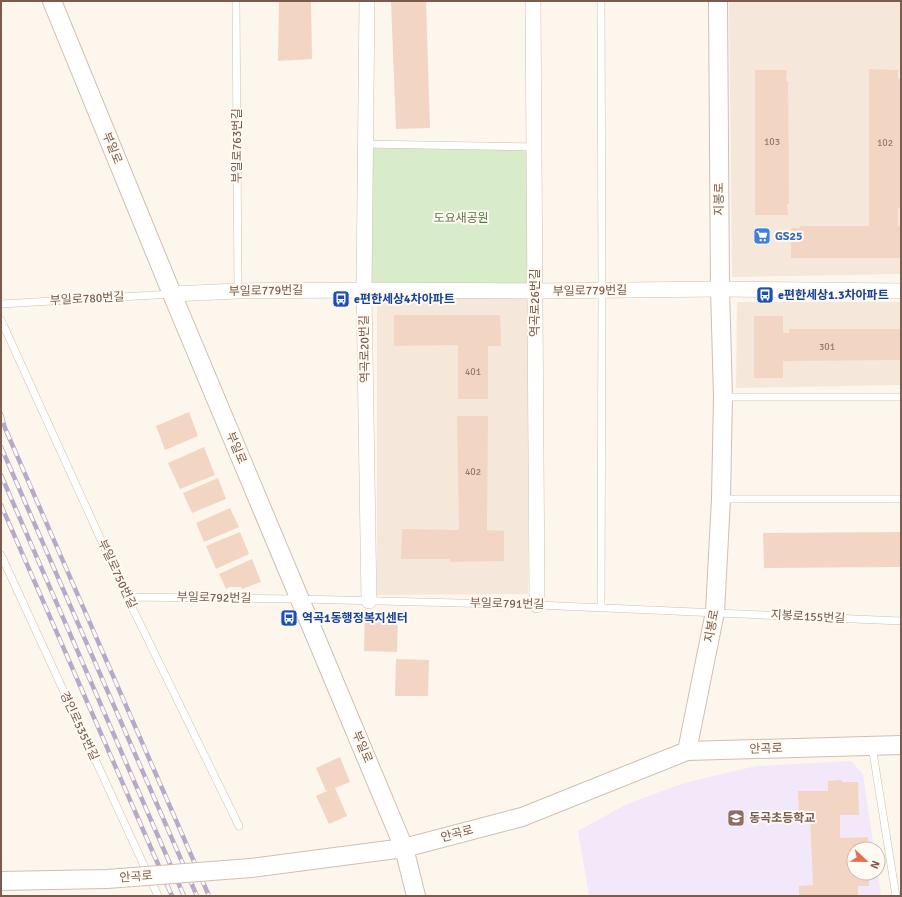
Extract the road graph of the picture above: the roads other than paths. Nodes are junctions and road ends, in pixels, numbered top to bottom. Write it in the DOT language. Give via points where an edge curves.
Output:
graph roads {
  1 [pos="52,1"];
  2 [pos="236,1"];
  3 [pos="367,1"];
  4 [pos="534,1"];
  5 [pos="601,1"];
  6 [pos="718,1"];
  7 [pos="365,144"];
  8 [pos="534,147"];
  9 [pos="720,289"];
  10 [pos="364,290"];
  11 [pos="602,290"];
  12 [pos="238,291"];
  13 [pos="535,291"];
  14 [pos="901,291"];
  15 [pos="172,294"];
  16 [pos="1,304"];
  17 [pos="1,320"];
  18 [pos="723,397"];
  19 [pos="901,397"];
  20 [pos="721,499"];
  21 [pos="901,500"];
  22 [pos="1,556"];
  23 [pos="127,597"];
  24 [pos="300,599"];
  25 [pos="369,601"];
  26 [pos="537,604"];
  27 [pos="600,607"];
  28 [pos="715,612"];
  29 [pos="901,622"];
  30 [pos="901,745"];
  31 [pos="872,746"];
  32 [pos="687,751"];
  33 [pos="239,826"];
  34 [pos="404,848"];
  35 [pos="1,881"];
  36 [pos="158,896"];
  37 [pos="416,896"];
  38 [pos="896,896"];
  1 -- 15 [label="street, 부일로"];
  2 -- 12 [label="lane, 부일로763번길"];
  3 -- 7 [label="street, 역곡로20번길"];
  4 -- 8 [label="street, 역곡로26번길"];
  5 -- 11 [label="lane"];
  6 -- 9 [label="street, 지봉로"];
  7 -- 8 [label="lane"];
  7 -- 10 [label="street, 역곡로20번길"];
  8 -- 13 [label="street, 역곡로26번길"];
  9 -- 11 [label="street, 부일로779번길"];
  9 -- 14 [label="street, 부일로779번길"];
  9 -- 18 [label="street, 지봉로"];
  10 -- 12 [label="street, 부일로779번길"];
  10 -- 13 [label="street, 부일로779번길"];
  10 -- 25 [label="street, 역곡로20번길"];
  11 -- 13 [label="street, 부일로779번길"];
  11 -- 27 [label="lane"];
  12 -- 15 [label="street, 부일로779번길"];
  13 -- 26 [label="street, 역곡로26번길"];
  15 -- 16 [label="lane, 부일로780번길"];
  15 -- 24 [label="street, 부일로"];
  17 -- 23 [label="lane, 부일로750번길"];
  18 -- 19 [label="lane"];
  18 -- 20 [label="street, 지봉로"];
  20 -- 21 [label="lane"];
  20 -- 28 [label="street, 지봉로"];
  22 -- 36 [label="lane, 경인로535번길"];
  23 -- 24 [label="lane, 부일로792번길"];
  23 -- 33 [label="lane, 부일로750번길"];
  24 -- 25 [label="lane, 부일로791번길"];
  24 -- 34 [label="street, 부일로"];
  25 -- 26 [label="lane, 부일로791번길"];
  26 -- 27 [label="lane, 부일로791번길"];
  27 -- 28 [label="lane, 부일로791번길"];
  28 -- 29 [label="lane, 지봉로155번길"];
  28 -- 32 [label="street, 지봉로"];
  30 -- 31 [label="street, 안곡로"];
  31 -- 32 [label="street, 안곡로"];
  31 -- 38 [label="lane"];
  32 -- 34 [label="street, 안곡로" via="522,817"];
  34 -- 35 [label="street, 안곡로, bridge" via="251,868 107,879"];
  34 -- 37 [label="street, 부일로"];
}
